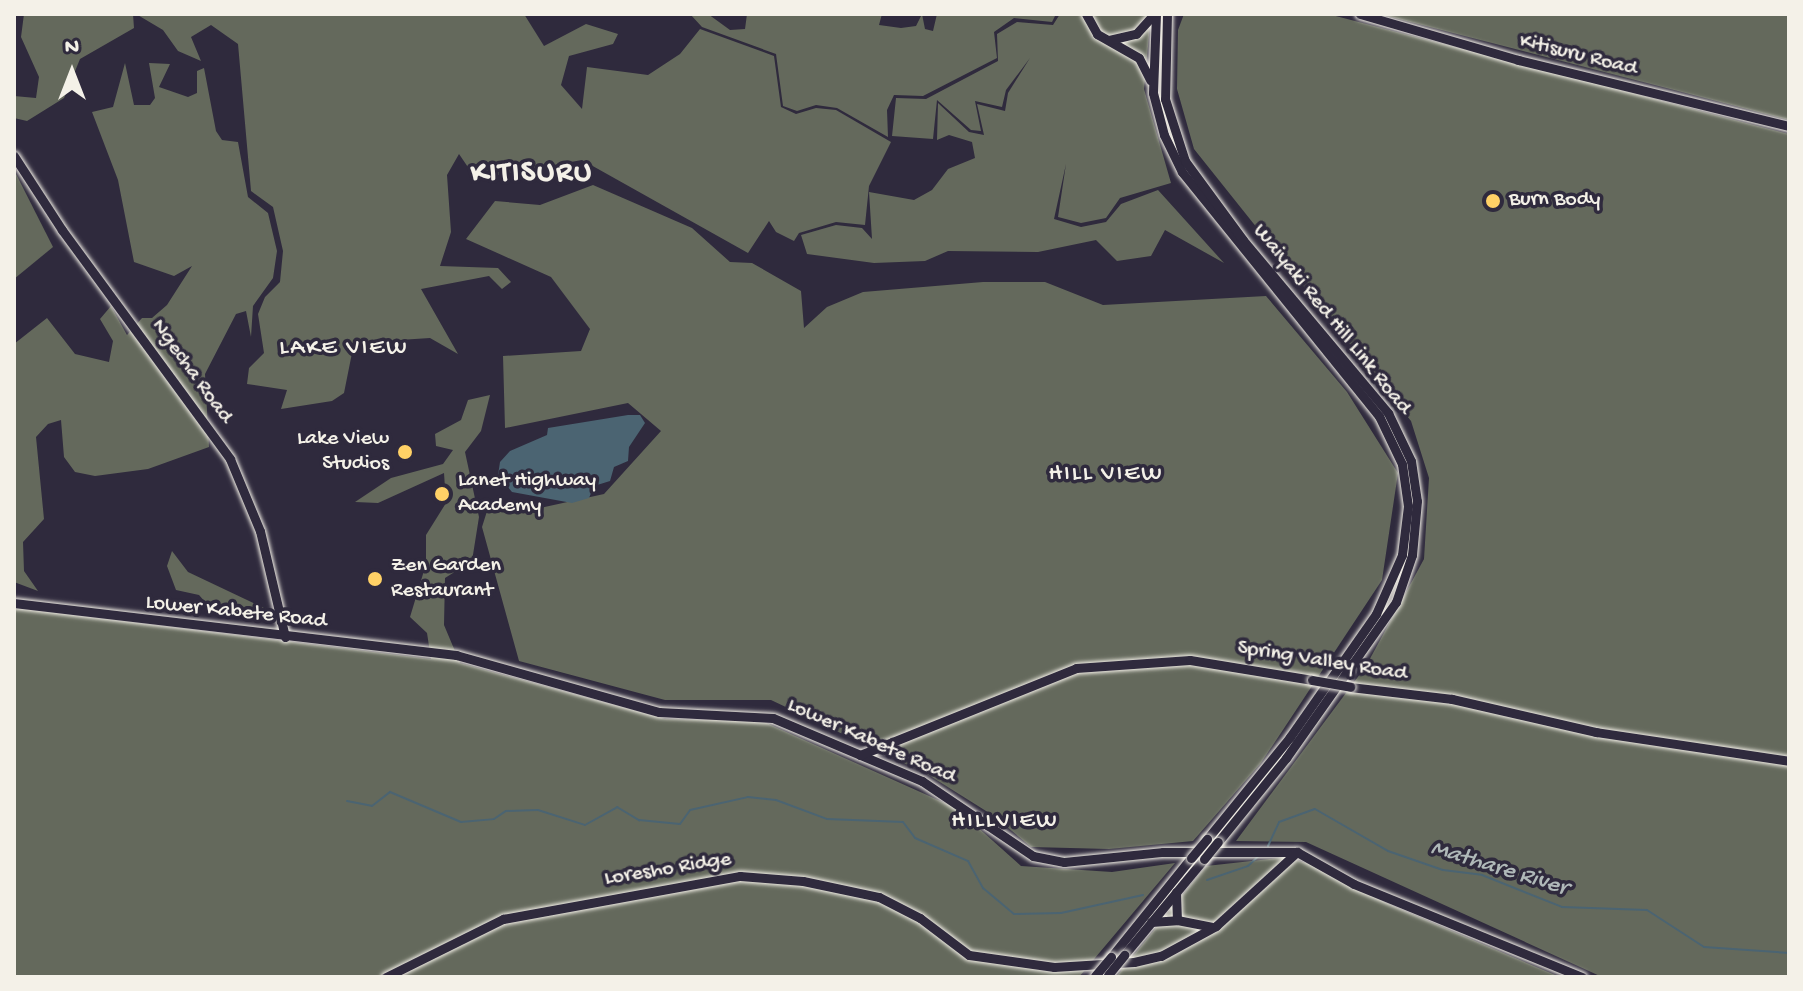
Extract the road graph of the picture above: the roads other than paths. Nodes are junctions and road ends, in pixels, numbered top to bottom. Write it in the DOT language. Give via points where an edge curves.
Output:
graph roads {
  1 [pos="1086,14"];
  2 [pos="1155,14"];
  3 [pos="1167,14"];
  4 [pos="1360,14"];
  5 [pos="1109,40"];
  6 [pos="1152,83"];
  7 [pos="1789,126"];
  8 [pos="14,156"];
  9 [pos="14,603"];
  10 [pos="285,637"];
  11 [pos="860,755"];
  12 [pos="1789,761"];
  13 [pos="1213,841"];
  14 [pos="1297,852"];
  15 [pos="1176,892"];
  16 [pos="1151,922"];
  17 [pos="1181,923"];
  18 [pos="1212,927"];
  19 [pos="1186,944"];
  20 [pos="1094,976"];
  21 [pos="1107,976"];
  22 [pos="386,977"];
  23 [pos="1582,977"];
  1 -- 5 [label="main road" via="1093,30"];
  2 -- 5 [label="main road" via="1136,34"];
  2 -- 6 [label="main road, Waiyaki Red Hill Link Road"];
  3 -- 13 [label="main road, Waiyaki Red Hill Link Road" via="1165,99 1185,161 1243,240 1388,413 1411,461 1417,501 1412,555 1396,602 1286,758"];
  4 -- 7 [label="main road, Kitisuru Road" via="1518,60"];
  5 -- 6 [label="main road" via="1139,58"];
  6 -- 13 [label="main road, Waiyaki Red Hill Link Road" via="1164,135 1196,194 1386,427 1402,464 1408,506 1402,555 1376,614"];
  8 -- 10 [label="main road, Ngecha Road" via="230,459 260,531"];
  9 -- 10 [label="main road, Lower Kabete Road"];
  10 -- 11 [label="main road, Lower Kabete Road" via="465,657 659,712 773,718"];
  11 -- 12 [label="main road, Spring Valley Road, bridge" via="1076,668 1190,660 1452,699 1596,732"];
  11 -- 14 [label="main road, Lower Kabete Road" via="960,802 1015,847 1041,859"];
  13 -- 15 [label="main road, bridge"];
  13 -- 20 [label="main road, bridge" via="1191,858"];
  14 -- 18 [label="main road, Loresho Ridge"];
  14 -- 23 [label="main road" via="1354,884"];
  15 -- 16 [label="main road"];
  15 -- 17 [label="main road"];
  16 -- 17 [label="main road"];
  16 -- 21 [label="main road, bridge"];
  17 -- 18 [label="main road"];
  17 -- 19 [label="main road"];
  18 -- 19 [label="main road, Loresho Ridge"];
  19 -- 22 [label="main road, Loresho Ridge" via="1161,956 1084,968 1001,960 959,951 920,918 879,897 803,881 740,876 503,919"];
}
